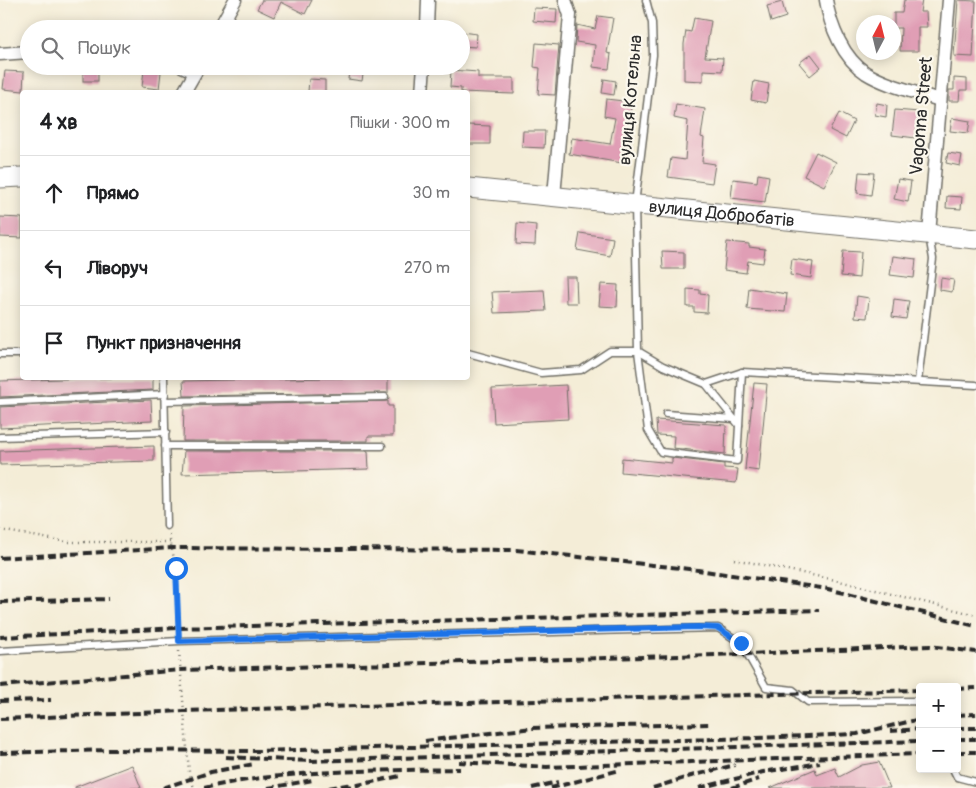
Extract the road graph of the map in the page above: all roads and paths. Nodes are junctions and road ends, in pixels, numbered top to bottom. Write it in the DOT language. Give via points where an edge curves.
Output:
graph roads {
  1 [pos="235,0"];
  2 [pos="428,0"];
  3 [pos="565,0"];
  4 [pos="646,0"];
  5 [pos="826,0"];
  6 [pos="949,0"];
  7 [pos="225,20"];
  8 [pos="427,20"];
  9 [pos="20,53"];
  10 [pos="0,54"];
  11 [pos="194,75"];
  12 [pos="423,75"];
  13 [pos="185,90"];
  14 [pos="422,90"];
  15 [pos="939,100"];
  16 [pos="20,177"];
  17 [pos="0,178"];
  18 [pos="470,188"];
  19 [pos="554,196"];
  20 [pos="635,204"];
  21 [pos="929,234"];
  22 [pos="976,239"];
  23 [pos="638,352"];
  24 [pos="0,354"];
  25 [pos="20,354"];
  26 [pos="470,354"];
  27 [pos="742,372"];
  28 [pos="164,380"];
  29 [pos="918,381"];
  30 [pos="706,384"];
  31 [pos="976,386"];
  32 [pos="165,397"];
  33 [pos="385,397"];
  34 [pos="0,402"];
  35 [pos="666,414"];
  36 [pos="734,419"];
  37 [pos="738,425"];
  38 [pos="166,432"];
  39 [pos="0,437"];
  40 [pos="166,446"];
  41 [pos="382,446"];
  42 [pos="167,526"];
  43 [pos="0,530"];
  44 [pos="172,542"];
  45 [pos="734,559"];
  46 [pos="976,614"];
  47 [pos="179,641"];
  48 [pos="0,651"];
  49 [pos="916,701"];
  50 [pos="955,773"];
  51 [pos="976,782"];
  52 [pos="194,788"];
  1 -- 7 [label="street"];
  2 -- 8 [label="street"];
  3 -- 19 [label="street" via="570,20"];
  4 -- 20 [label="lane, вулиця Котельна" via="652,23 653,55"];
  5 -- 15 [label="street" via="830,23 849,57 866,73"];
  6 -- 15 [label="street, Vagonna Street"];
  9 -- 10 [label="street"];
  11 -- 13 [label="street"];
  12 -- 14 [label="street"];
  15 -- 21 [label="street, Vagonna Street"];
  16 -- 17 [label="street"];
  18 -- 19 [label="street, вулиця Добробатів"];
  19 -- 20 [label="street, вулиця Добробатів"];
  20 -- 21 [label="street, вулиця Добробатів"];
  20 -- 23 [label="lane, вулиця Котельна"];
  21 -- 22 [label="street, вулиця Добробатів"];
  21 -- 29 [label="lane" via="933,259"];
  23 -- 26 [label="lane" via="610,351 581,370 542,373"];
  23 -- 30 [label="lane"];
  23 -- 37 [label="lane, вулиця Котельна" via="648,430 661,452 736,461"];
  24 -- 25 [label="lane"];
  27 -- 29 [label="lane"];
  27 -- 30 [label="lane"];
  27 -- 37 [label="lane"];
  28 -- 32 [label="lane"];
  29 -- 31 [label="lane"];
  30 -- 36 [label="lane"];
  32 -- 33 [label="lane"];
  32 -- 34 [label="lane"];
  32 -- 38 [label="lane"];
  35 -- 36 [label="lane"];
  36 -- 37 [label="lane"];
  38 -- 39 [label="lane"];
  38 -- 40 [label="lane"];
  40 -- 41 [label="lane"];
  40 -- 42 [label="lane"];
  42 -- 44 [label="path"];
  43 -- 44 [label="path" via="67,542"];
  44 -- 47 [label="path"];
  45 -- 46 [label="path"];
  47 -- 48 [label="lane"];
  47 -- 49 [label="lane" via="718,628 741,643 766,687 794,690 808,702"];
  47 -- 52 [label="path" via="189,772"];
  50 -- 51 [label="lane" via="957,778"];
}
